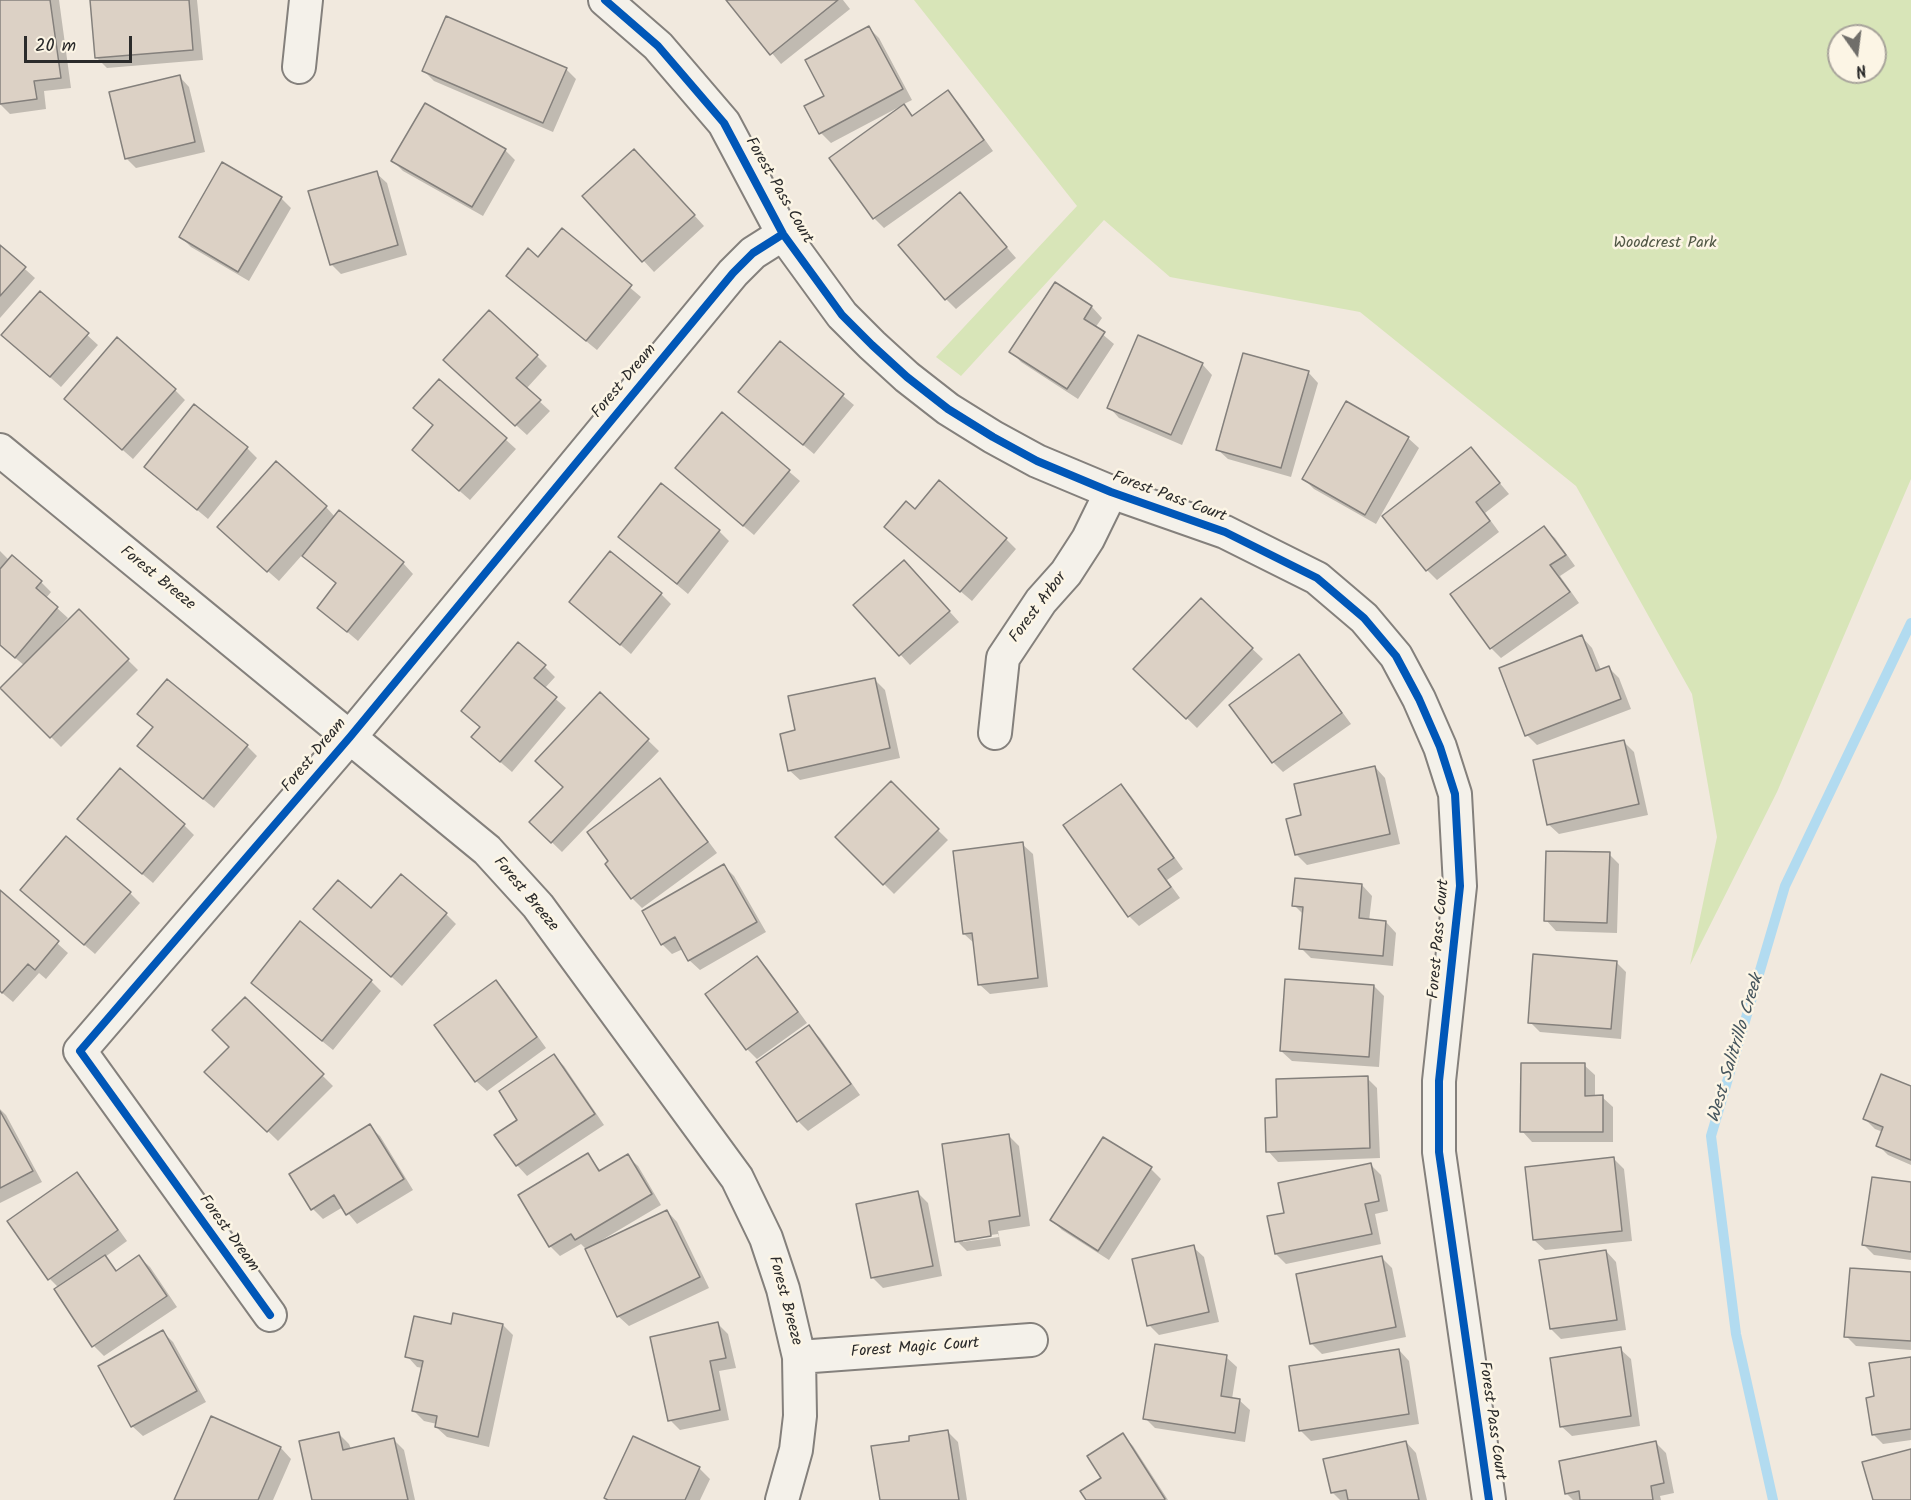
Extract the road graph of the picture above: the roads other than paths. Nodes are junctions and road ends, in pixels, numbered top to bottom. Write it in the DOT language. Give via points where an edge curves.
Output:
graph roads {
  1 [pos="306,0"];
  2 [pos="605,0"];
  3 [pos="299,67"];
  4 [pos="783,234"];
  5 [pos="0,450"];
  6 [pos="1111,492"];
  7 [pos="994,733"];
  8 [pos="350,737"];
  9 [pos="270,1316"];
  10 [pos="1031,1340"];
  11 [pos="799,1358"];
  12 [pos="782,1500"];
  13 [pos="1489,1500"];
  1 -- 3 [label="street"];
  2 -- 4 [label="street, Forest Pass Court" via="658,46 724,123"];
  4 -- 6 [label="street, Forest Pass Court" via="842,315 948,409 1037,461"];
  4 -- 8 [label="street, Forest Dream" via="753,253 733,273"];
  5 -- 8 [label="street, Forest Breeze"];
  6 -- 7 [label="street, Forest Arbor" via="1066,573 1041,601 1003,658"];
  6 -- 13 [label="street, Forest Pass Court" via="1225,532 1317,578 1364,618 1396,656 1440,747 1455,794 1460,886 1439,1081 1439,1152"];
  8 -- 9 [label="street, Forest Dream" via="80,1051"];
  8 -- 11 [label="street, Forest Breeze" via="487,849 538,906 737,1178 766,1238"];
  10 -- 11 [label="street, Forest Magic Court"];
  11 -- 12 [label="street, Forest Breeze" via="796,1450"];
}
